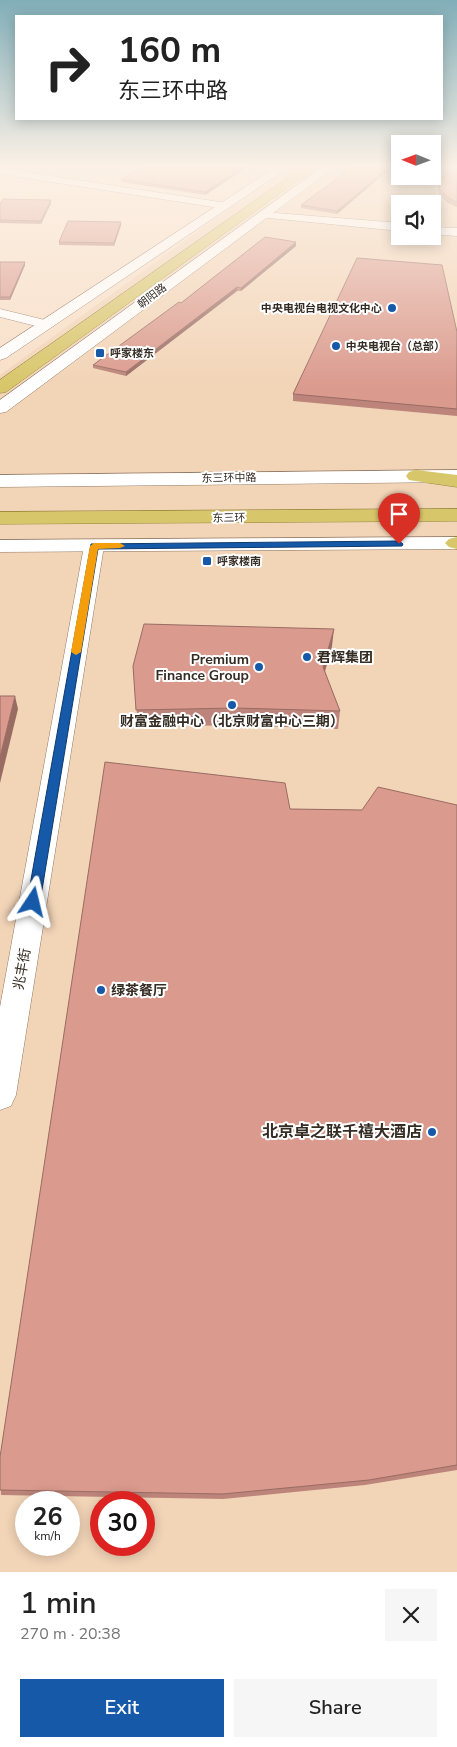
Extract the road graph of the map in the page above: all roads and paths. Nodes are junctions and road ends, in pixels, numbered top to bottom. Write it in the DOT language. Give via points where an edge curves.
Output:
graph roads {
  1 [pos="175,240"];
  2 [pos="193,240"];
  3 [pos="207,240"];
  4 [pos="228,240"];
  5 [pos="0,313"];
  6 [pos="48,325"];
  7 [pos="0,356"];
  8 [pos="0,373"];
  9 [pos="0,388"];
  10 [pos="0,408"];
  11 [pos="416,476"];
  12 [pos="457,476"];
  13 [pos="0,480"];
  14 [pos="457,481"];
  15 [pos="457,498"];
  16 [pos="0,500"];
  17 [pos="106,510"];
  18 [pos="457,515"];
  19 [pos="0,518"];
  20 [pos="457,543"];
  21 [pos="0,546"];
  22 [pos="94,546"];
  23 [pos="0,1095"];
  1 -- 6 [label="street"];
  2 -- 8 [label="highway, 朝阳路"];
  3 -- 9 [label="highway, 朝阳路"];
  4 -- 10 [label="street, 朝阳路"];
  5 -- 6 [label="street"];
  6 -- 7 [label="street"];
  11 -- 12 [label="street, 东三环中路"];
  11 -- 13 [label="street, 东三环中路"];
  11 -- 14 [label="highway"];
  15 -- 17 [label="highway, 东三环"];
  16 -- 17 [label="highway, 东三环"];
  17 -- 18 [label="highway, 东三环"];
  17 -- 19 [label="highway, 东三环"];
  20 -- 22 [label="street"];
  21 -- 22 [label="street"];
  22 -- 23 [label="street, 兆丰街"];
}
